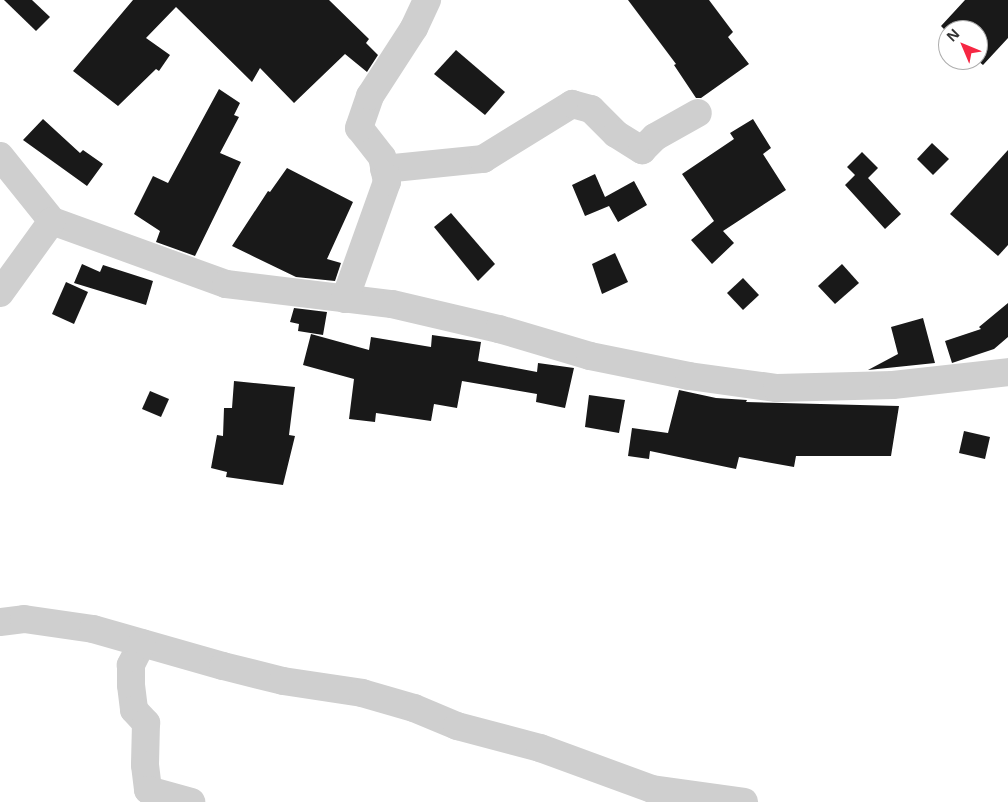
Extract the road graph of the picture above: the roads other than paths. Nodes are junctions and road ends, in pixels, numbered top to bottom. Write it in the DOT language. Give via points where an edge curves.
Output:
graph roads {
  1 [pos="427,0"];
  2 [pos="698,113"];
  3 [pos="0,156"];
  4 [pos="384,169"];
  5 [pos="52,221"];
  6 [pos="0,293"];
  7 [pos="345,299"];
  8 [pos="1008,372"];
  9 [pos="0,622"];
  10 [pos="142,643"];
  11 [pos="191,802"];
  12 [pos="744,802"];
  1 -- 4 [label="street" via="414,28 370,96 359,128 382,157"];
  2 -- 4 [label="street" via="655,137 642,150 616,134 591,109 572,104 483,159"];
  3 -- 5 [label="street"];
  4 -- 7 [label="street" via="387,182"];
  5 -- 6 [label="street"];
  5 -- 7 [label="street" via="226,284"];
  7 -- 8 [label="street" via="392,304 499,329 600,358 690,376 777,388 893,385"];
  9 -- 10 [label="street" via="24,619 93,629"];
  10 -- 11 [label="street" via="131,665 131,685 134,710 146,723 148,790"];
  10 -- 12 [label="street" via="283,681 371,695 457,726 540,748 652,789"];
}
